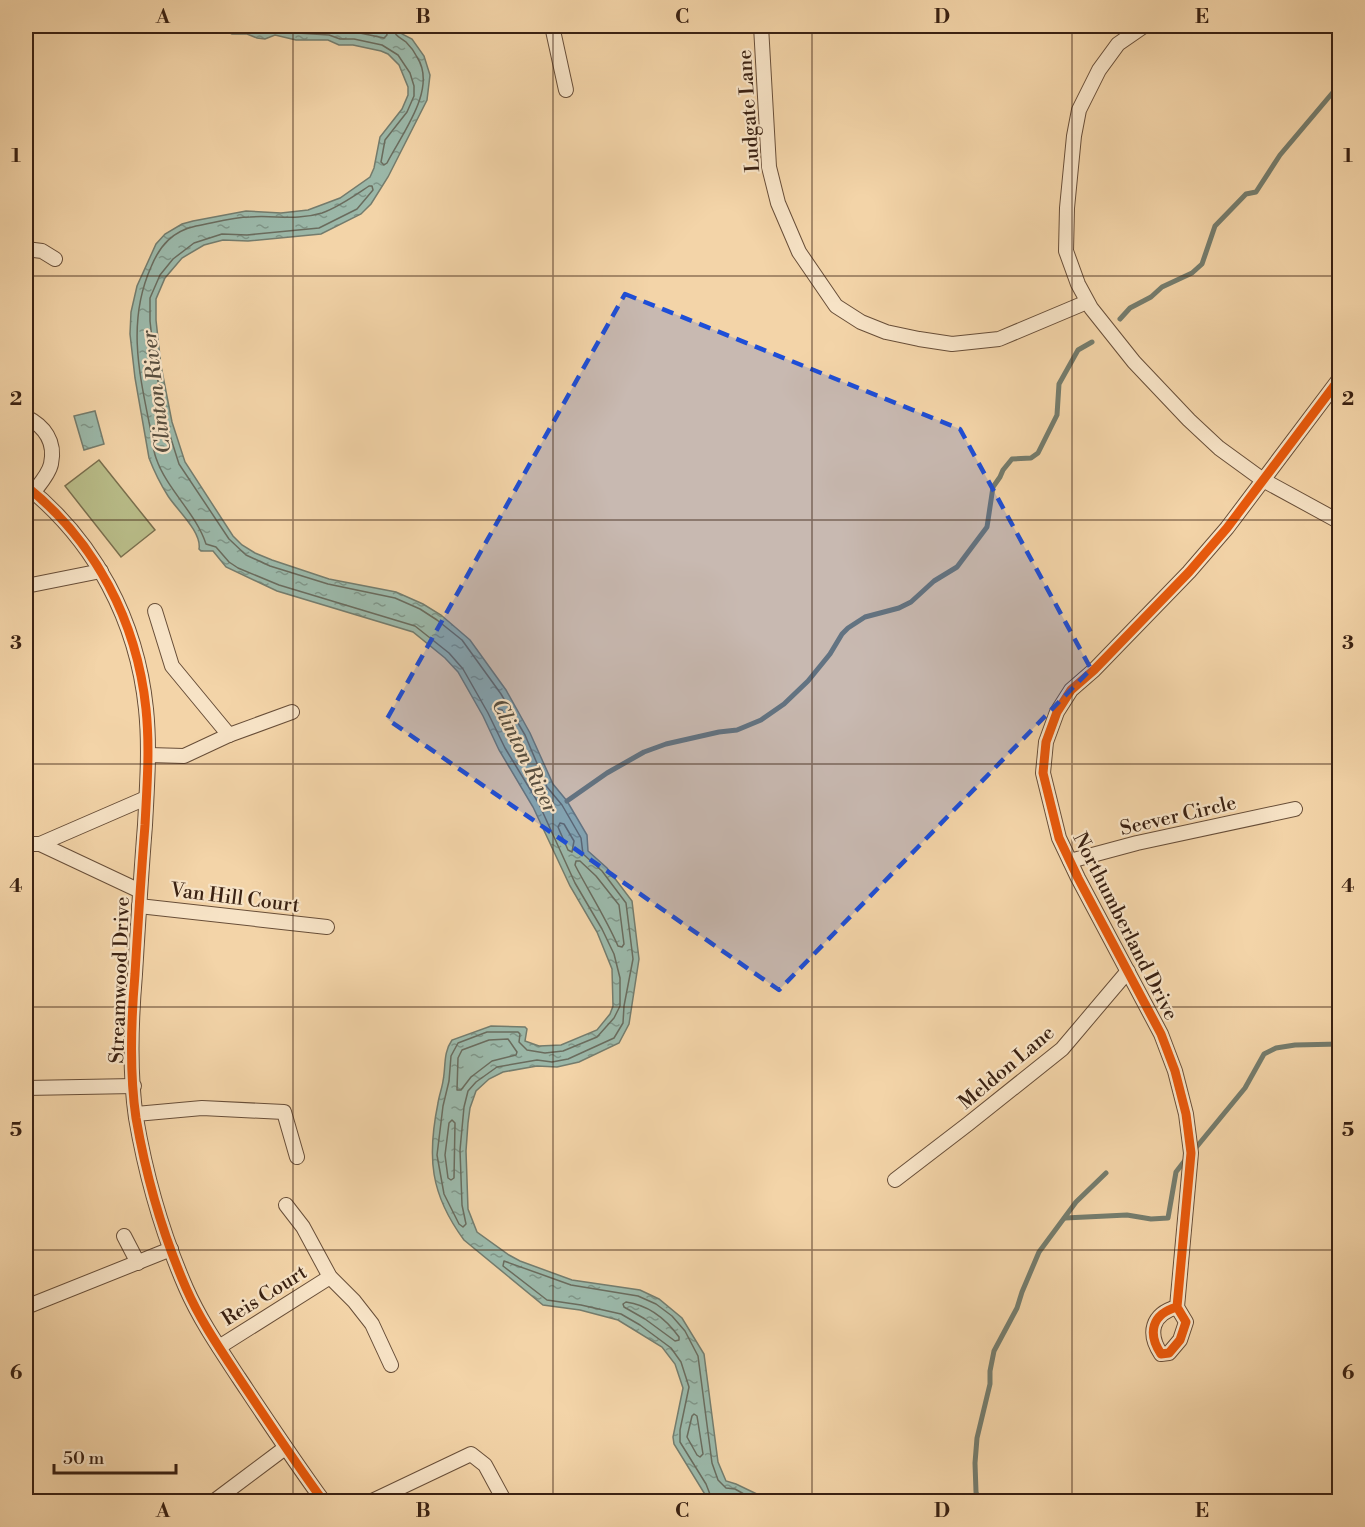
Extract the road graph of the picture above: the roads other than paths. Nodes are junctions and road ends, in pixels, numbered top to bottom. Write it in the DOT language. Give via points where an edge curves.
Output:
graph roads {
  1 [pos="552,26"];
  2 [pos="761,26"];
  3 [pos="1144,26"];
  4 [pos="566,90"];
  5 [pos="26,249"];
  6 [pos="55,260"];
  7 [pos="1088,302"];
  8 [pos="1340,378"];
  9 [pos="26,417"];
  10 [pos="1263,480"];
  11 [pos="29,490"];
  12 [pos="1340,522"];
  13 [pos="101,571"];
  14 [pos="26,586"];
  15 [pos="155,611"];
  16 [pos="292,712"];
  17 [pos="229,735"];
  18 [pos="149,755"];
  19 [pos="146,798"];
  20 [pos="1295,809"];
  21 [pos="33,844"];
  22 [pos="1070,861"];
  23 [pos="140,891"];
  24 [pos="139,906"];
  25 [pos="327,927"];
  26 [pos="1128,971"];
  27 [pos="134,1086"];
  28 [pos="26,1089"];
  29 [pos="136,1114"];
  30 [pos="297,1157"];
  31 [pos="895,1179"];
  32 [pos="286,1205"];
  33 [pos="124,1236"];
  34 [pos="171,1249"];
  35 [pos="138,1263"];
  36 [pos="330,1277"];
  37 [pos="26,1307"];
  38 [pos="1177,1307"];
  39 [pos="219,1347"];
  40 [pos="391,1365"];
  41 [pos="285,1448"];
  42 [pos="213,1502"];
  43 [pos="324,1502"];
  44 [pos="370,1502"];
  45 [pos="505,1502"];
  1 -- 4 [label="street"];
  2 -- 7 [label="street, Ludgate Lane" via="769,167 778,203 799,252 836,306 886,332 952,344 999,339"];
  3 -- 7 [label="street" via="1118,44 1099,69 1079,110 1066,251"];
  5 -- 6 [label="street" via="42,251"];
  7 -- 10 [label="street" via="1134,362 1189,420"];
  8 -- 10 [label="street, Northumberland Drive"];
  9 -- 11 [label="street" via="40,425 50,442 51,464"];
  10 -- 12 [label="street"];
  10 -- 22 [label="street, Northumberland Drive" via="1189,572 1071,690 1057,712 1046,742 1043,773 1059,838"];
  11 -- 13 [label="street, Streamwood Drive" via="61,516"];
  13 -- 14 [label="street"];
  13 -- 18 [label="street, Streamwood Drive" via="124,617 135,653 146,707"];
  15 -- 17 [label="street" via="172,666"];
  16 -- 17 [label="street"];
  17 -- 18 [label="street" via="184,756"];
  18 -- 19 [label="street, Streamwood Drive"];
  19 -- 21 [label="street"];
  19 -- 23 [label="street, Streamwood Drive"];
  20 -- 22 [label="street, Seever Circle"];
  21 -- 23 [label="street"];
  22 -- 26 [label="street, Northumberland Drive"];
  23 -- 24 [label="street, Streamwood Drive"];
  24 -- 25 [label="street, Van Hill Court"];
  24 -- 27 [label="street, Streamwood Drive" via="131,1022"];
  26 -- 31 [label="street, Meldon Lane" via="1062,1049"];
  26 -- 38 [label="street, Northumberland Drive" via="1161,1034 1186,1114 1191,1153"];
  27 -- 28 [label="street"];
  27 -- 29 [label="street, Streamwood Drive"];
  29 -- 30 [label="street" via="202,1108 284,1112"];
  29 -- 34 [label="street, Streamwood Drive" via="155,1205"];
  32 -- 36 [label="street, Reis Court" via="303,1227"];
  33 -- 35 [label="street"];
  34 -- 35 [label="street"];
  34 -- 39 [label="street, Streamwood Drive" via="186,1289"];
  35 -- 37 [label="street"];
  36 -- 39 [label="street, Reis Court"];
  36 -- 40 [label="street, Reis Court" via="372,1324"];
  39 -- 41 [label="street, Streamwood Drive"];
  41 -- 42 [label="street"];
  41 -- 43 [label="street, Streamwood Drive"];
  44 -- 45 [label="street" via="471,1454 485,1465"];
}
